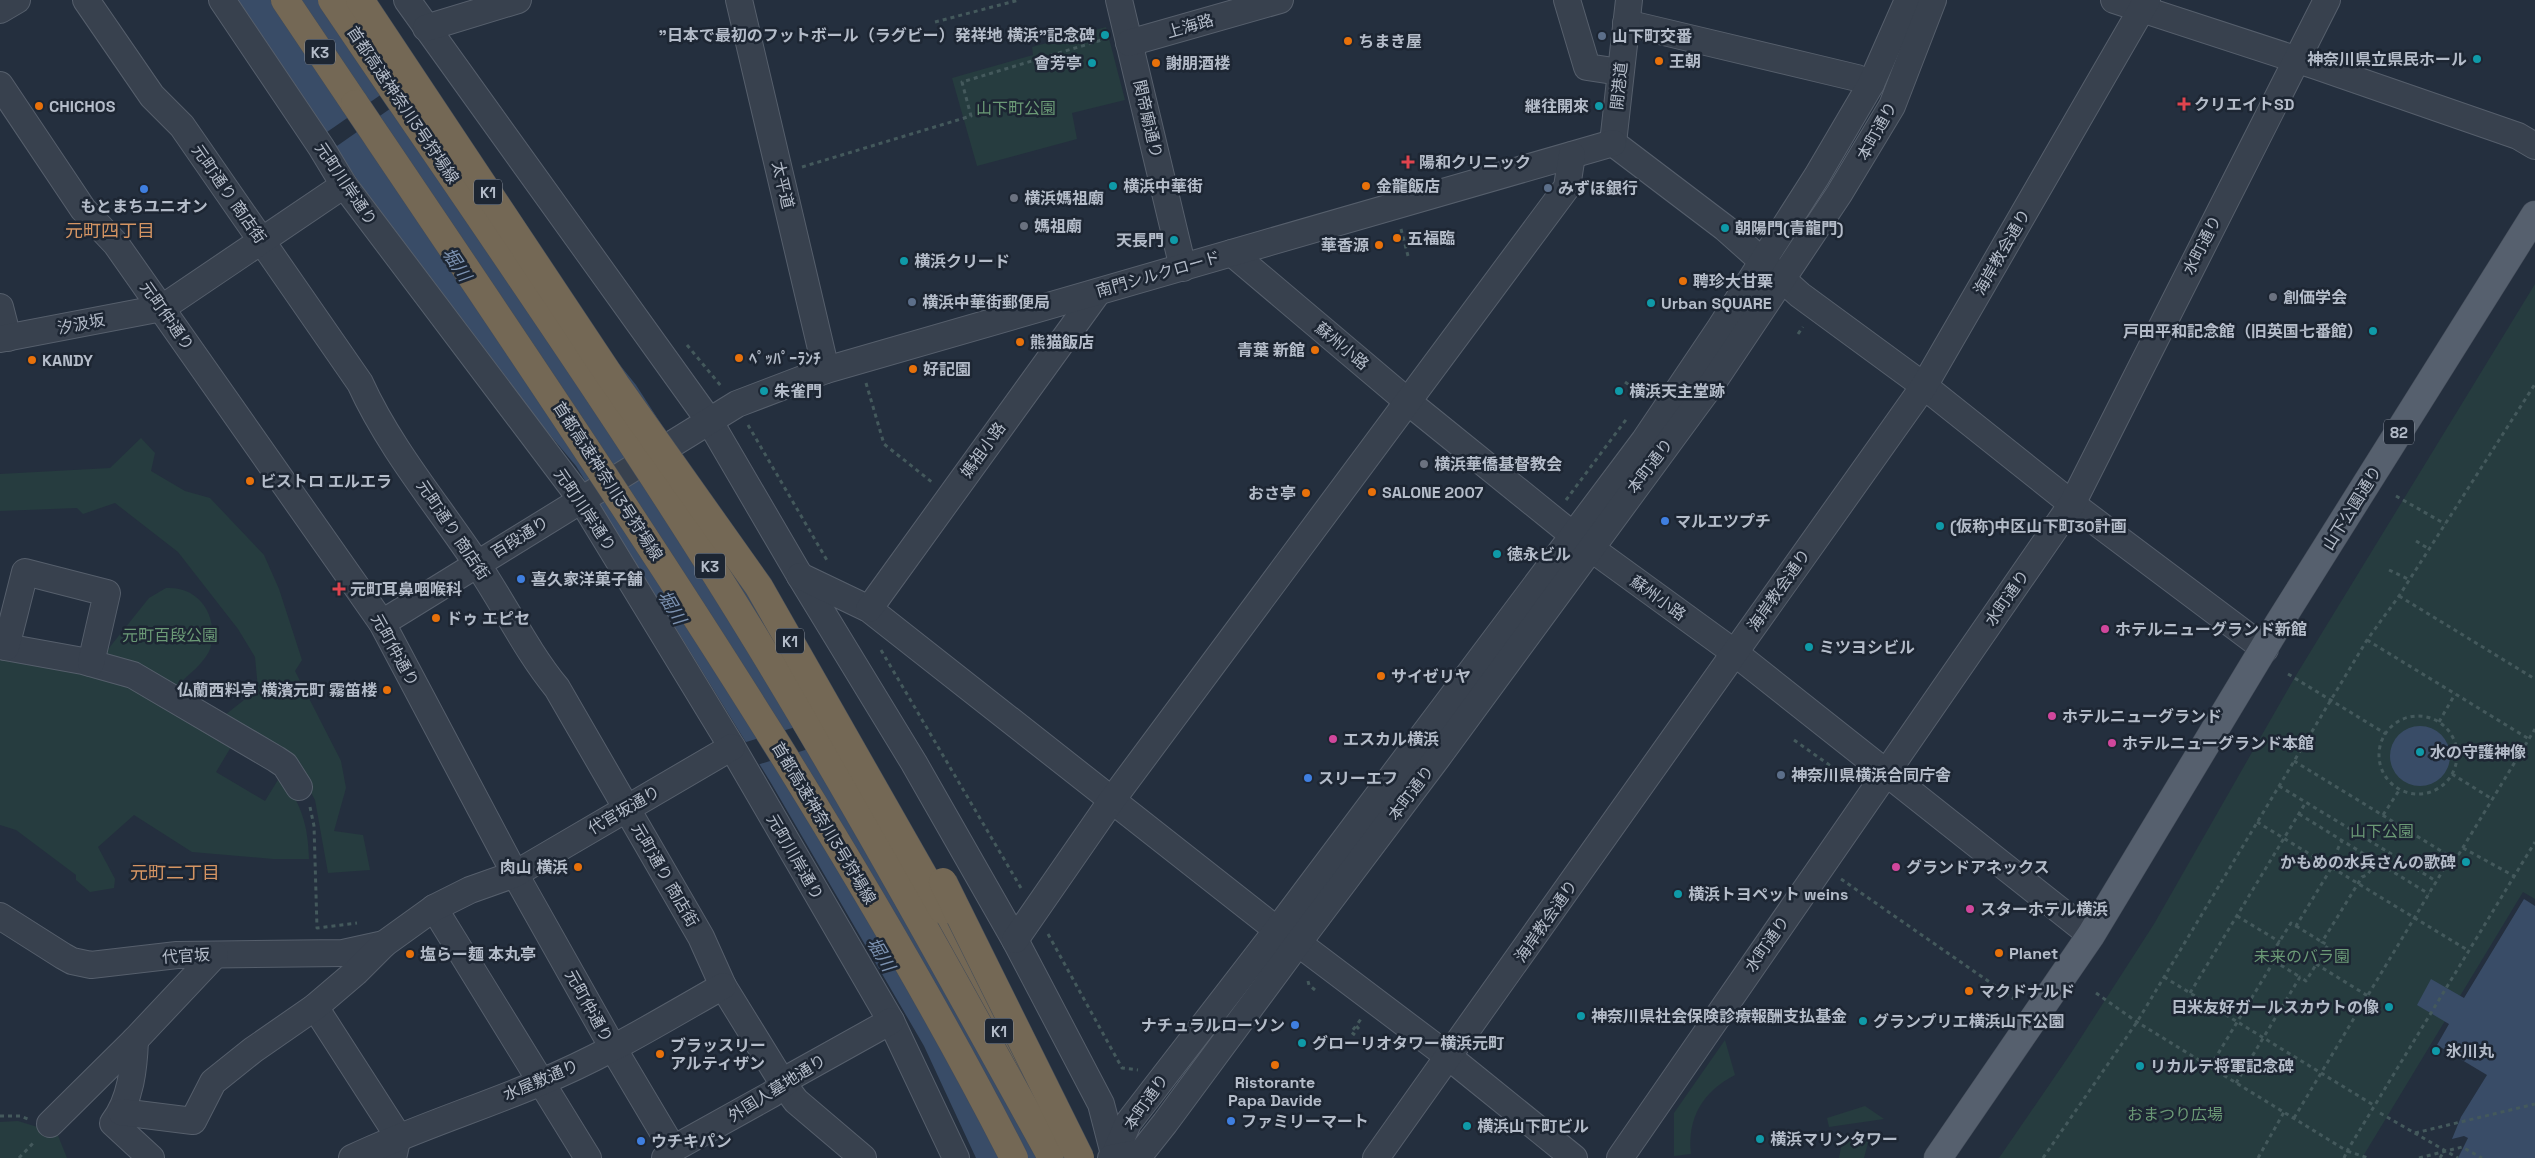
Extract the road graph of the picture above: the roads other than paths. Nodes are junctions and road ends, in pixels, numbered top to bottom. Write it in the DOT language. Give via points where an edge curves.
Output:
graph roads {
  1 [pos="17,0"];
  2 [pos="86,0"];
  3 [pos="222,0"];
  4 [pos="285,0"];
  5 [pos="300,0"];
  6 [pos="332,0"];
  7 [pos="360,0"];
  8 [pos="407,0"];
  9 [pos="518,0"];
  10 [pos="739,0"];
  11 [pos="1119,0"];
  12 [pos="1280,0"];
  13 [pos="1567,0"];
  14 [pos="1908,0"];
  15 [pos="1933,0"];
  16 [pos="2114,0"];
  17 [pos="2327,0"];
  18 [pos="2145,5"];
  19 [pos="0,10"];
  20 [pos="1627,11"];
  21 [pos="426,28"];
  22 [pos="1128,38"];
  23 [pos="2295,60"];
  24 [pos="1620,72"];
  25 [pos="1871,84"];
  26 [pos="0,85"];
  27 [pos="355,104"];
  28 [pos="1613,143"];
  29 [pos="2535,146"];
  30 [pos="1572,156"];
  31 [pos="344,185"];
  32 [pos="2535,215"];
  33 [pos="262,242"];
  34 [pos="1232,253"];
  35 [pos="1762,261"];
  36 [pos="1183,268"];
  37 [pos="1782,280"];
  38 [pos="1098,292"];
  39 [pos="0,307"];
  40 [pos="162,308"];
  41 [pos="4,338"];
  42 [pos="826,370"];
  43 [pos="1924,386"];
  44 [pos="1407,401"];
  45 [pos="710,422"];
  46 [pos="676,443"];
  47 [pos="585,497"];
  48 [pos="2072,504"];
  49 [pos="1582,542"];
  50 [pos="477,563"];
  51 [pos="800,576"];
  52 [pos="869,609"];
  53 [pos="382,623"];
  54 [pos="3,646"];
  55 [pos="2265,649"];
  56 [pos="1735,653"];
  57 [pos="91,663"];
  58 [pos="804,664"];
  59 [pos="732,747"];
  60 [pos="1886,772"];
  61 [pos="299,787"];
  62 [pos="1112,800"];
  63 [pos="626,809"];
  64 [pos="515,874"];
  65 [pos="434,908"];
  66 [pos="0,916"];
  67 [pos="2091,935"];
  68 [pos="1288,936"];
  69 [pos="1015,940"];
  70 [pos="384,944"];
  71 [pos="216,955"];
  72 [pos="723,986"];
  73 [pos="315,1006"];
  74 [pos="891,1020"];
  75 [pos="135,1040"];
  76 [pos="613,1048"];
  77 [pos="1449,1057"];
  78 [pos="540,1083"];
  79 [pos="784,1085"];
  80 [pos="1101,1104"];
  81 [pos="117,1117"];
  82 [pos="1128,1123"];
  83 [pos="50,1124"];
  84 [pos="396,1147"];
  85 [pos="669,1154"];
  86 [pos="1144,1155"];
  87 [pos="1051,1156"];
  88 [pos="1113,1157"];
  89 [pos="151,1158"];
  90 [pos="352,1158"];
  91 [pos="588,1158"];
  92 [pos="863,1158"];
  93 [pos="956,1158"];
  94 [pos="1014,1158"];
  95 [pos="1080,1158"];
  96 [pos="1376,1158"];
  97 [pos="1574,1158"];
  98 [pos="1620,1158"];
  99 [pos="1938,1158"];
  1 -- 19 [label="street"];
  2 -- 33 [label="street, 元町通り 商店街" via="152,96 182,126"];
  3 -- 31 [label="street, 元町川岸通り"];
  4 -- 27 [label="highway, 首都高速神奈川3号狩場線 / K3"];
  5 -- 27 [label="highway"];
  6 -- 87 [label="highway, 首都高速神奈川3号狩場線 / K3, bridge" via="603,399 759,643 897,878"];
  7 -- 58 [label="highway, K1, bridge" via="616,385 759,587"];
  8 -- 21 [label="street"];
  9 -- 21 [label="street"];
  10 -- 42 [label="street, 太平道"];
  11 -- 22 [label="street, 関帝廟通り"];
  12 -- 22 [label="street, 上海路"];
  13 -- 24 [label="street" via="1588,67"];
  14 -- 25 [label="street, 本町通り"];
  15 -- 37 [label="street, 本町通り" via="1892,106 1840,194"];
  16 -- 18 [label="street"];
  17 -- 23 [label="street, 水町通り"];
  18 -- 23 [label="street"];
  18 -- 43 [label="street, 海岸教会通り"];
  20 -- 24 [label="street, 開港道"];
  20 -- 25 [label="street"];
  21 -- 45 [label="street"];
  22 -- 36 [label="street, 関帝廟通り"];
  23 -- 29 [label="street" via="2518,136"];
  23 -- 48 [label="street, 水町通り"];
  24 -- 28 [label="street, 開港道"];
  25 -- 35 [label="street, 本町通り"];
  26 -- 40 [label="street, 元町仲通り" via="82,209 116,244"];
  27 -- 94 [label="highway, 首都高速神奈川3号狩場線 / K3, bridge" via="709,636 923,987"];
  28 -- 30 [label="street, 南門シルクロード"];
  28 -- 35 [label="street" via="1725,228"];
  30 -- 34 [label="street, 南門シルクロード"];
  30 -- 44 [label="street" via="1567,187"];
  31 -- 33 [label="street"];
  31 -- 47 [label="street, 元町川岸通り"];
  32 -- 55 [label="main road, 山下公園通り / 82"];
  33 -- 40 [label="street"];
  33 -- 50 [label="street, 元町通り 商店街" via="360,383 374,414"];
  34 -- 36 [label="street, 南門シルクロード"];
  34 -- 44 [label="street, 蘇州小路"];
  35 -- 37 [label="street"];
  35 -- 49 [label="street, 本町通り"];
  36 -- 38 [label="street, 南門シルクロード"];
  37 -- 43 [label="street"];
  37 -- 49 [label="street, 本町通り" via="1697,405"];
  38 -- 42 [label="street, 南門シルクロード"];
  38 -- 52 [label="street, 媽祖小路"];
  39 -- 41 [label="street"];
  40 -- 41 [label="street, 汐汲坂"];
  40 -- 53 [label="street, 元町仲通り"];
  42 -- 45 [label="street, 南門シルクロード" via="737,404"];
  43 -- 48 [label="street"];
  43 -- 56 [label="street, 海岸教会通り"];
  44 -- 49 [label="street, 蘇州小路"];
  44 -- 62 [label="street"];
  45 -- 46 [label="street, 南門シルクロード"];
  45 -- 51 [label="street"];
  46 -- 47 [label="street, 百段通り, bridge"];
  47 -- 50 [label="street, 百段通り"];
  47 -- 59 [label="street, 元町川岸通り"];
  48 -- 55 [label="street"];
  48 -- 60 [label="street, 水町通り"];
  49 -- 56 [label="street, 蘇州小路"];
  49 -- 68 [label="street, 本町通り" via="1438,757"];
  50 -- 53 [label="street, 百段通り"];
  50 -- 63 [label="street, 元町通り 商店街" via="538,664 557,688"];
  51 -- 52 [label="street"];
  51 -- 69 [label="street" via="914,763"];
  52 -- 62 [label="street"];
  53 -- 64 [label="street, 元町仲通り"];
  54 -- 57 [label="street"];
  54 -- 57 [label="street" via="25,572 107,593"];
  55 -- 67 [label="main road, 82"];
  56 -- 60 [label="street, 蘇州小路"];
  56 -- 77 [label="street, 海岸教会通り"];
  57 -- 61 [label="street" via="133,675 226,729 284,765"];
  58 -- 87 [label="highway, K1, bridge" via="943,910"];
  58 -- 95 [label="highway, bridge" via="870,756 951,896"];
  59 -- 63 [label="street, 代官坂通り"];
  59 -- 74 [label="street, 元町川岸通り"];
  60 -- 67 [label="street, 蘇州小路"];
  60 -- 98 [label="street, 水町通り"];
  62 -- 68 [label="street"];
  62 -- 69 [label="street"];
  63 -- 64 [label="street, 代官坂通り"];
  63 -- 72 [label="street, 元町通り 商店街" via="701,937"];
  64 -- 65 [label="street, 代官坂通り" via="470,890"];
  64 -- 76 [label="street, 元町仲通り"];
  65 -- 70 [label="street, 代官坂通り"];
  65 -- 78 [label="street"];
  66 -- 71 [label="street, 代官坂" via="62,956 82,964 177,955"];
  67 -- 99 [label="main road, 82"];
  68 -- 77 [label="street"];
  68 -- 82 [label="street, 本町通り"];
  68 -- 86 [label="street, 本町通り"];
  69 -- 80 [label="street"];
  70 -- 71 [label="street, 代官坂" via="319,955"];
  70 -- 73 [label="street"];
  71 -- 75 [label="street"];
  72 -- 76 [label="street, 水屋敷通り"];
  72 -- 79 [label="street, 元町通り 商店街"];
  73 -- 81 [label="street" via="213,1082 193,1121"];
  73 -- 84 [label="street"];
  74 -- 79 [label="street, 外国人墓地通り" via="794,1075"];
  74 -- 93 [label="street, 元町川岸通り"];
  75 -- 81 [label="street" via="134,1066"];
  75 -- 83 [label="street"];
  76 -- 78 [label="street, 水屋敷通り"];
  76 -- 85 [label="street, 元町仲通り"];
  77 -- 96 [label="street, 海岸教会通り"];
  77 -- 97 [label="street"];
  78 -- 84 [label="street, 水屋敷通り"];
  78 -- 91 [label="street"];
  79 -- 85 [label="street, 外国人墓地通り"];
  79 -- 92 [label="street, 元町通り 商店街" via="796,1101"];
  80 -- 82 [label="street"];
  80 -- 88 [label="street"];
  81 -- 89 [label="street"];
  82 -- 86 [label="street"];
  82 -- 88 [label="street, 本町通り"];
  84 -- 90 [label="street, 水屋敷通り"];
  86 -- 88 [label="street, 本町通り"];
}
